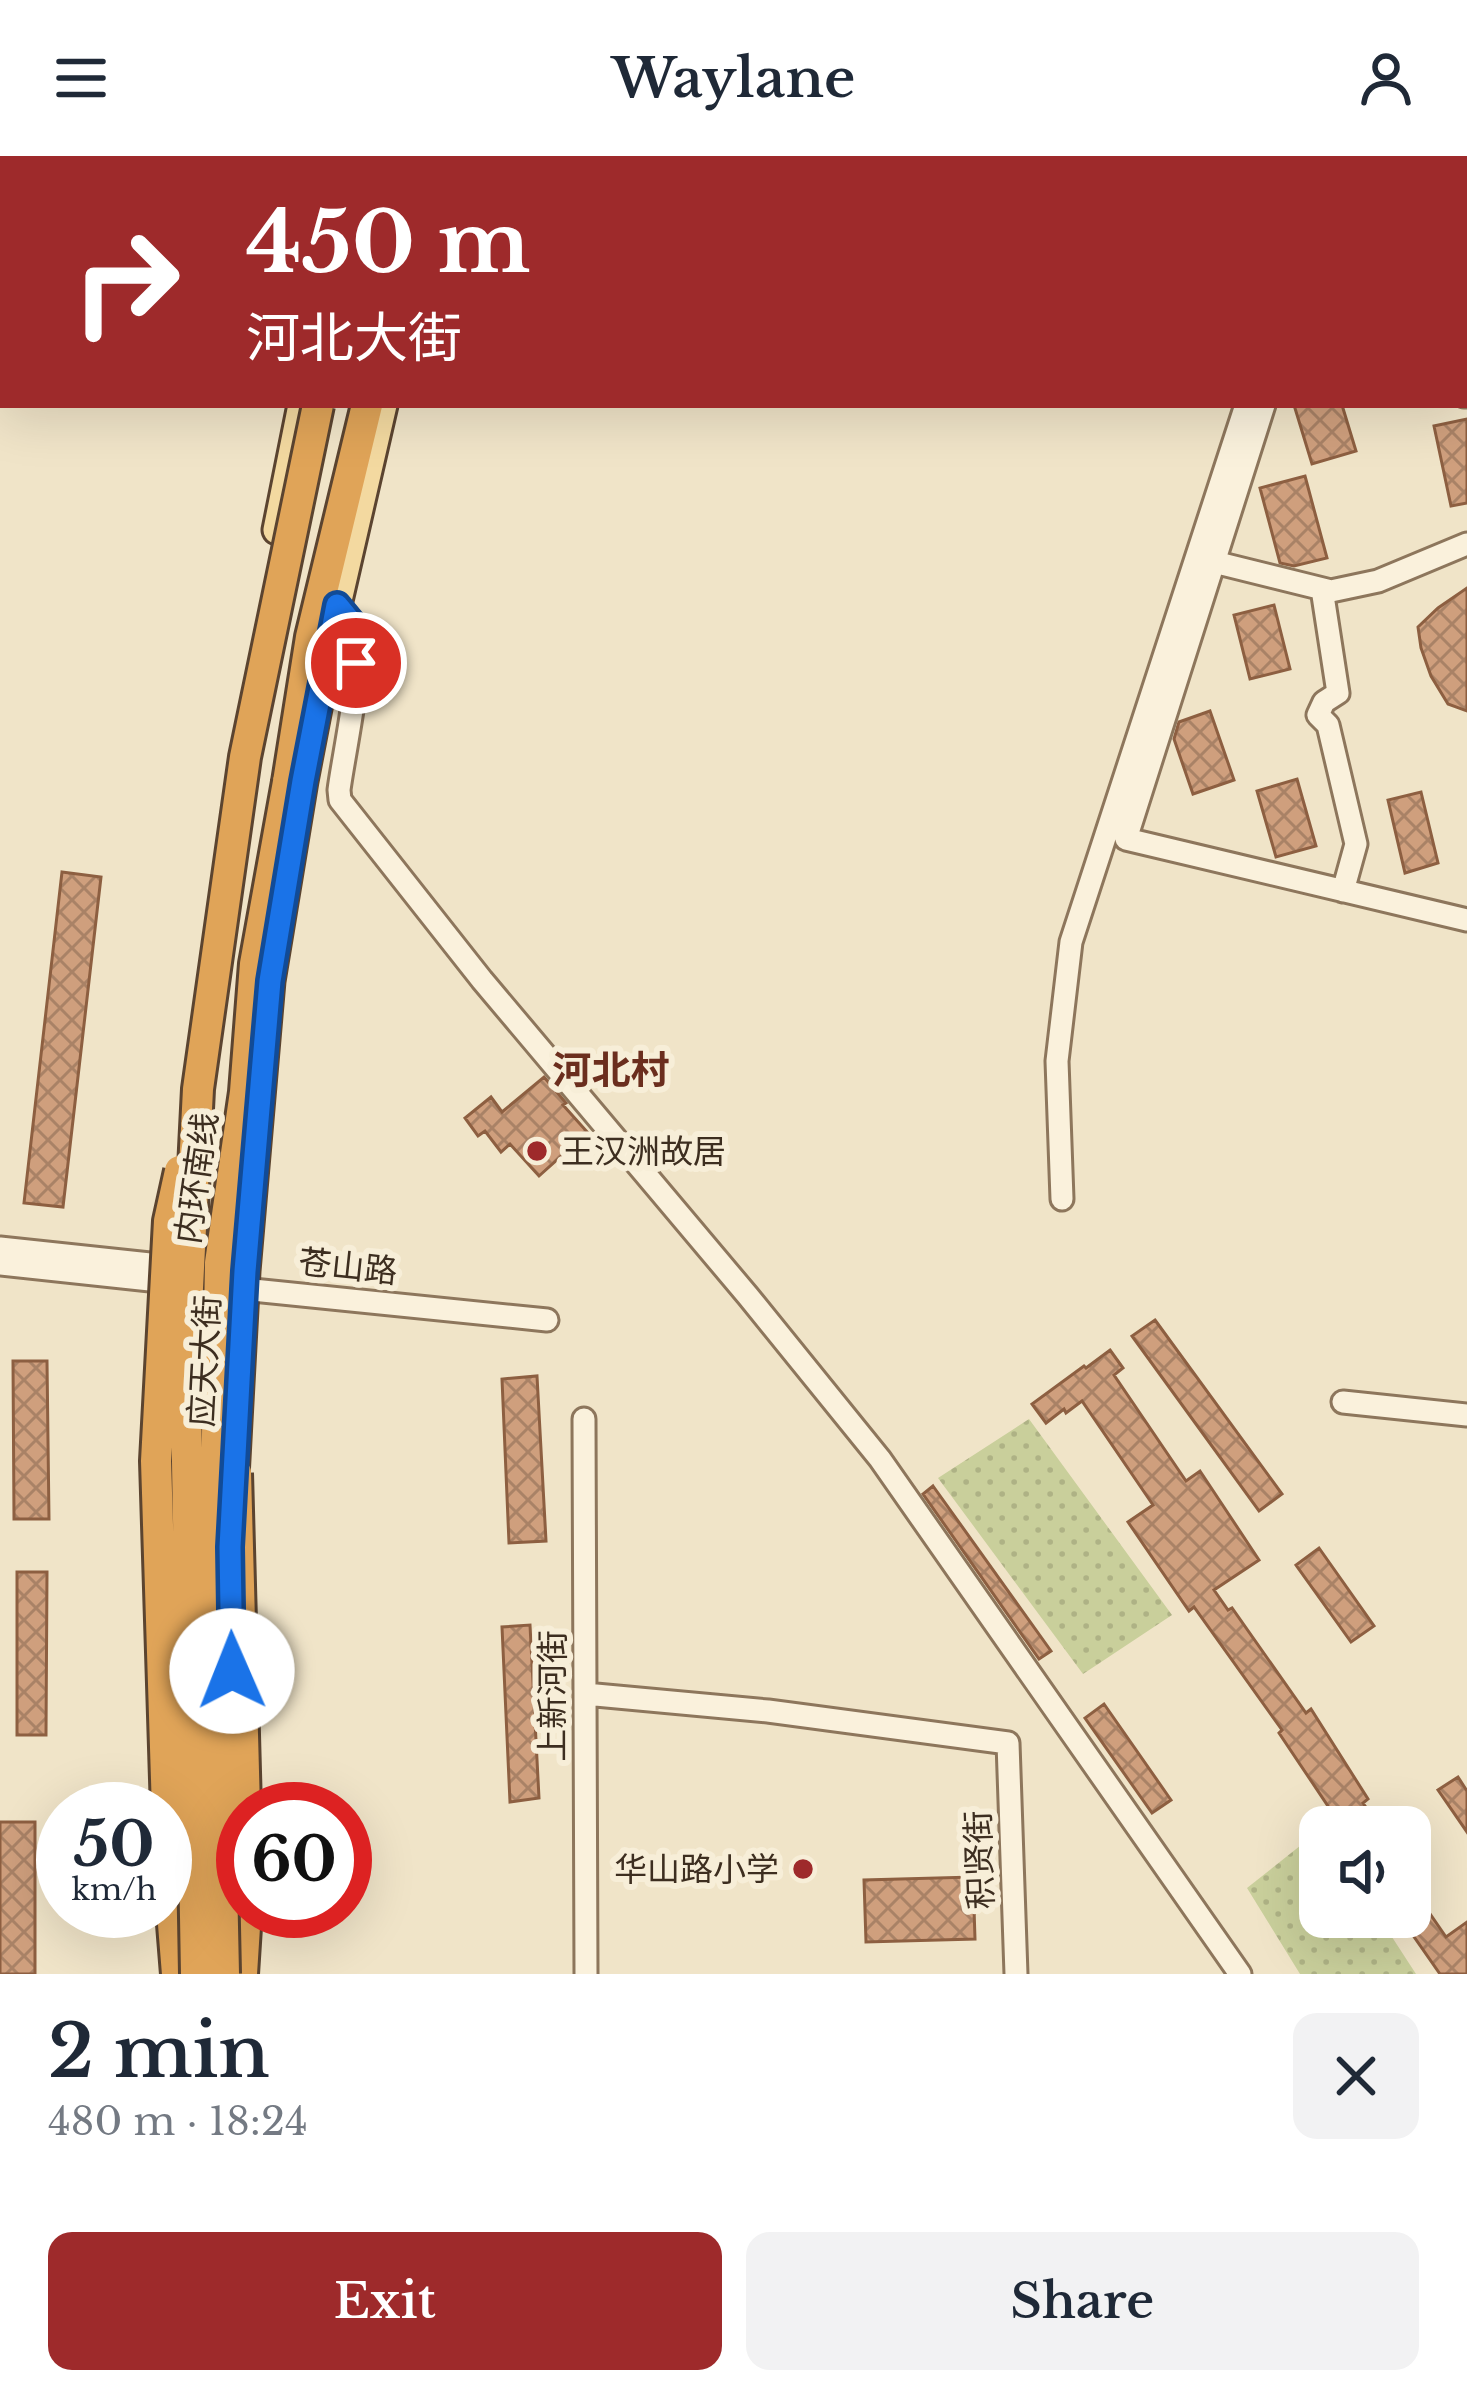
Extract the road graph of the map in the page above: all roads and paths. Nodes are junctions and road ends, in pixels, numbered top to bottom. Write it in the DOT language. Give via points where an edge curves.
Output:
graph roads {
  1 [pos="301,408"];
  2 [pos="316,408"];
  3 [pos="366,408"];
  4 [pos="382,408"];
  5 [pos="1245,408"];
  6 [pos="1263,408"];
  7 [pos="1467,544"];
  8 [pos="1214,562"];
  9 [pos="1322,589"];
  10 [pos="337,605"];
  11 [pos="1343,891"];
  12 [pos="1467,920"];
  13 [pos="199,1089"];
  14 [pos="245,1092"];
  15 [pos="1062,1199"];
  16 [pos="0,1248"];
  17 [pos="0,1264"];
  18 [pos="175,1274"];
  19 [pos="245,1280"];
  20 [pos="547,1320"];
  21 [pos="1343,1402"];
  22 [pos="1467,1415"];
  23 [pos="584,1419"];
  24 [pos="585,1694"];
  25 [pos="244,1782"];
  26 [pos="243,1938"];
  27 [pos="178,1974"];
  28 [pos="196,1974"];
  29 [pos="224,1974"];
  30 [pos="240,1974"];
  31 [pos="586,1974"];
  32 [pos="1016,1974"];
  33 [pos="1240,1974"];
  1 -- 18 [label="main road, 应天大街" via="223,813"];
  2 -- 13 [label="highway, 内环南线, bridge" via="245,757"];
  3 -- 14 [label="highway, 内环南线, bridge" via="311,637 255,964"];
  4 -- 10 [label="main road, 应天大街"];
  5 -- 15 [label="street" via="1071,942 1058,1061"];
  6 -- 8 [label="street"];
  7 -- 9 [label="street" via="1378,581"];
  8 -- 9 [label="street"];
  8 -- 11 [label="street" via="1126,839"];
  9 -- 11 [label="street" via="1338,693 1318,716 1328,725 1356,844"];
  10 -- 19 [label="main road, 应天大街" via="270,981"];
  10 -- 33 [label="street" via="357,635 340,800 880,1459"];
  11 -- 12 [label="street"];
  13 -- 27 [label="highway, bridge" via="169,1221 156,1461"];
  13 -- 28 [label="highway, 内环南线, bridge" via="185,1347"];
  14 -- 25 [label="highway, bridge" via="232,1349"];
  14 -- 29 [label="highway, 内环南线, bridge" via="220,1263 215,1549"];
  16 -- 18 [label="street, 苍山路"];
  17 -- 18 [label="street, 苍山路"];
  18 -- 19 [label="street, 苍山路"];
  18 -- 27 [label="main road, 应天大街"];
  19 -- 20 [label="street, 苍山路"];
  19 -- 30 [label="main road, 应天大街" via="230,1547"];
  21 -- 22 [label="street"];
  23 -- 24 [label="street, 上新河街"];
  24 -- 31 [label="street, 上新河街"];
  24 -- 32 [label="street, 积贤街" via="1008,1743"];
  26 -- 30 [label="highway"];
}
